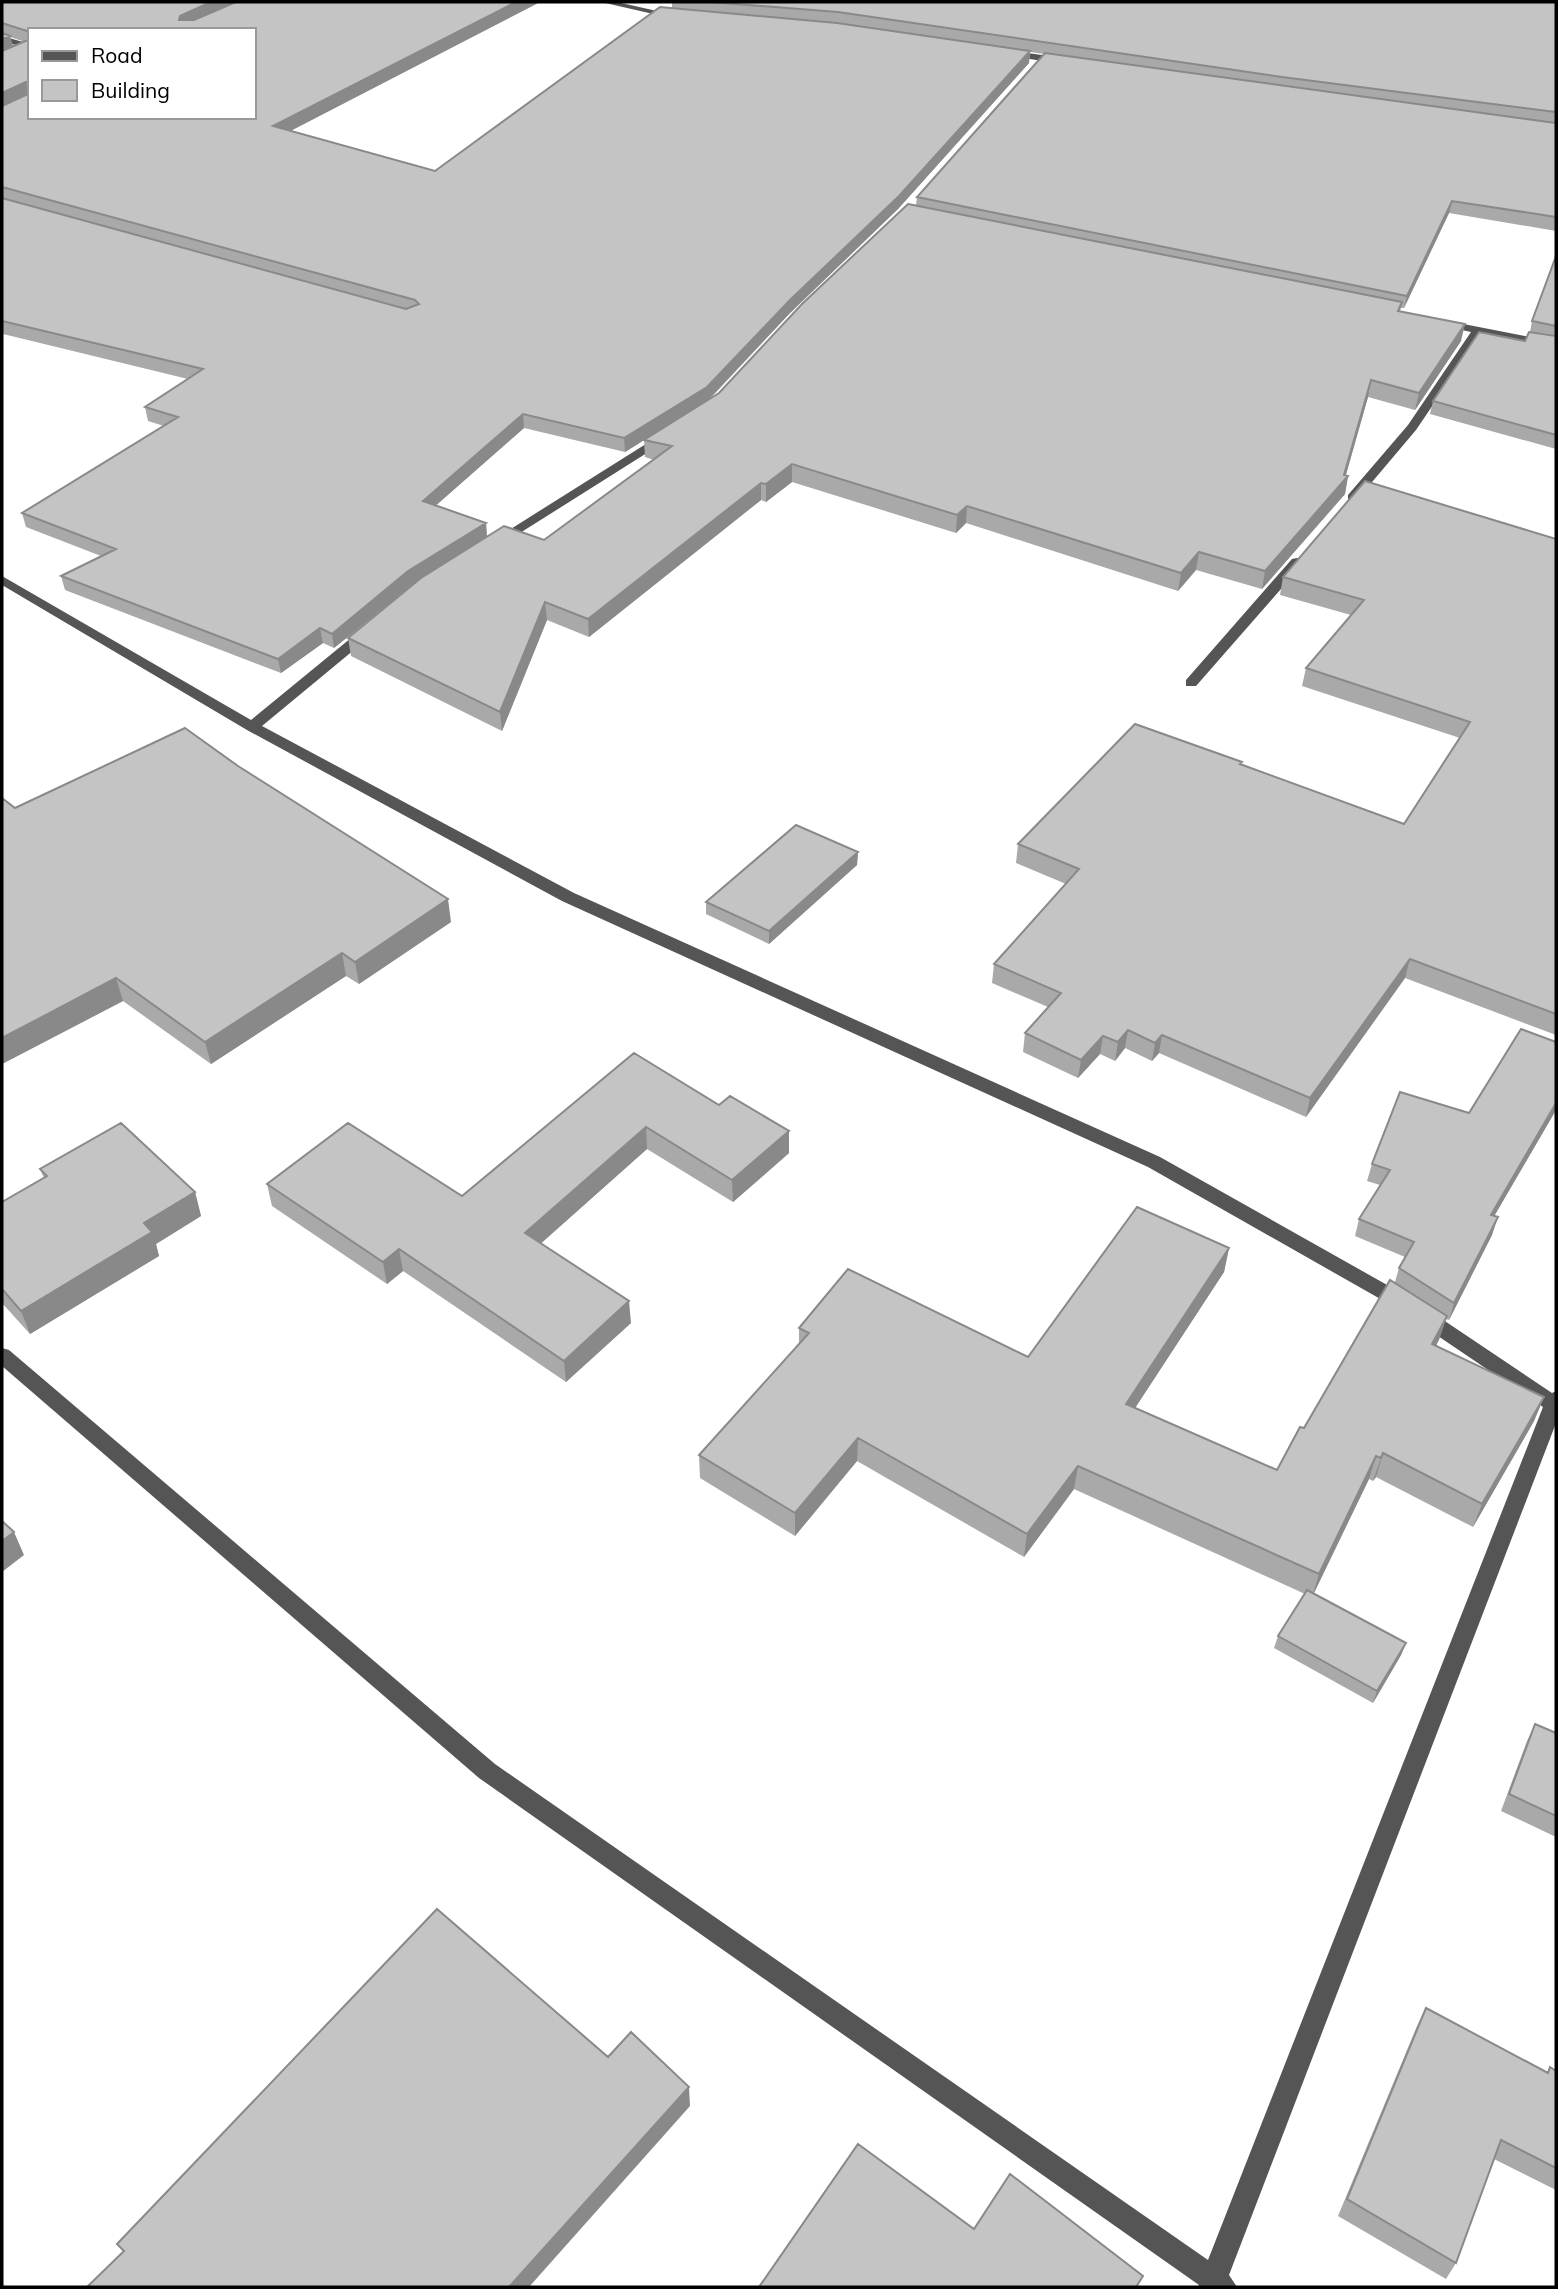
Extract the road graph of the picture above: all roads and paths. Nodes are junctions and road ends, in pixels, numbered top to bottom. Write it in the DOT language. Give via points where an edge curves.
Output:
graph roads {
  1 [pos="605,2"];
  2 [pos="688,18"];
  3 [pos="2,40"];
  4 [pos="28,47"];
  5 [pos="28,47"];
  6 [pos="987,51"];
  7 [pos="10,54"];
  8 [pos="1042,58"];
  9 [pos="1078,64"];
  10 [pos="1033,69"];
  11 [pos="1425,320"];
  12 [pos="1478,330"];
  13 [pos="1556,345"];
  14 [pos="678,428"];
  15 [pos="1339,513"];
  16 [pos="488,547"];
  17 [pos="1303,555"];
  18 [pos="2,580"];
  19 [pos="376,625"];
  20 [pos="1191,683"];
  21 [pos="252,727"];
  22 [pos="2,1355"];
  23 [pos="1555,1401"];
  24 [pos="1217,2285"];
  1 -- 2 [label="street"];
  3 -- 4 [label="street"];
  5 -- 7 [label="street"];
  6 -- 8 [label="street"];
  8 -- 9 [label="street"];
  8 -- 10 [label="street"];
  11 -- 12 [label="street"];
  12 -- 13 [label="street"];
  12 -- 15 [label="street" via="1412,428"];
  14 -- 16 [label="street"];
  17 -- 20 [label="street"];
  18 -- 21 [label="street"];
  19 -- 21 [label="street"];
  21 -- 23 [label="street" via="568,897 1154,1162 1405,1304"];
  22 -- 24 [label="street" via="487,1771"];
  23 -- 24 [label="street" via="1380,1846"];
}
